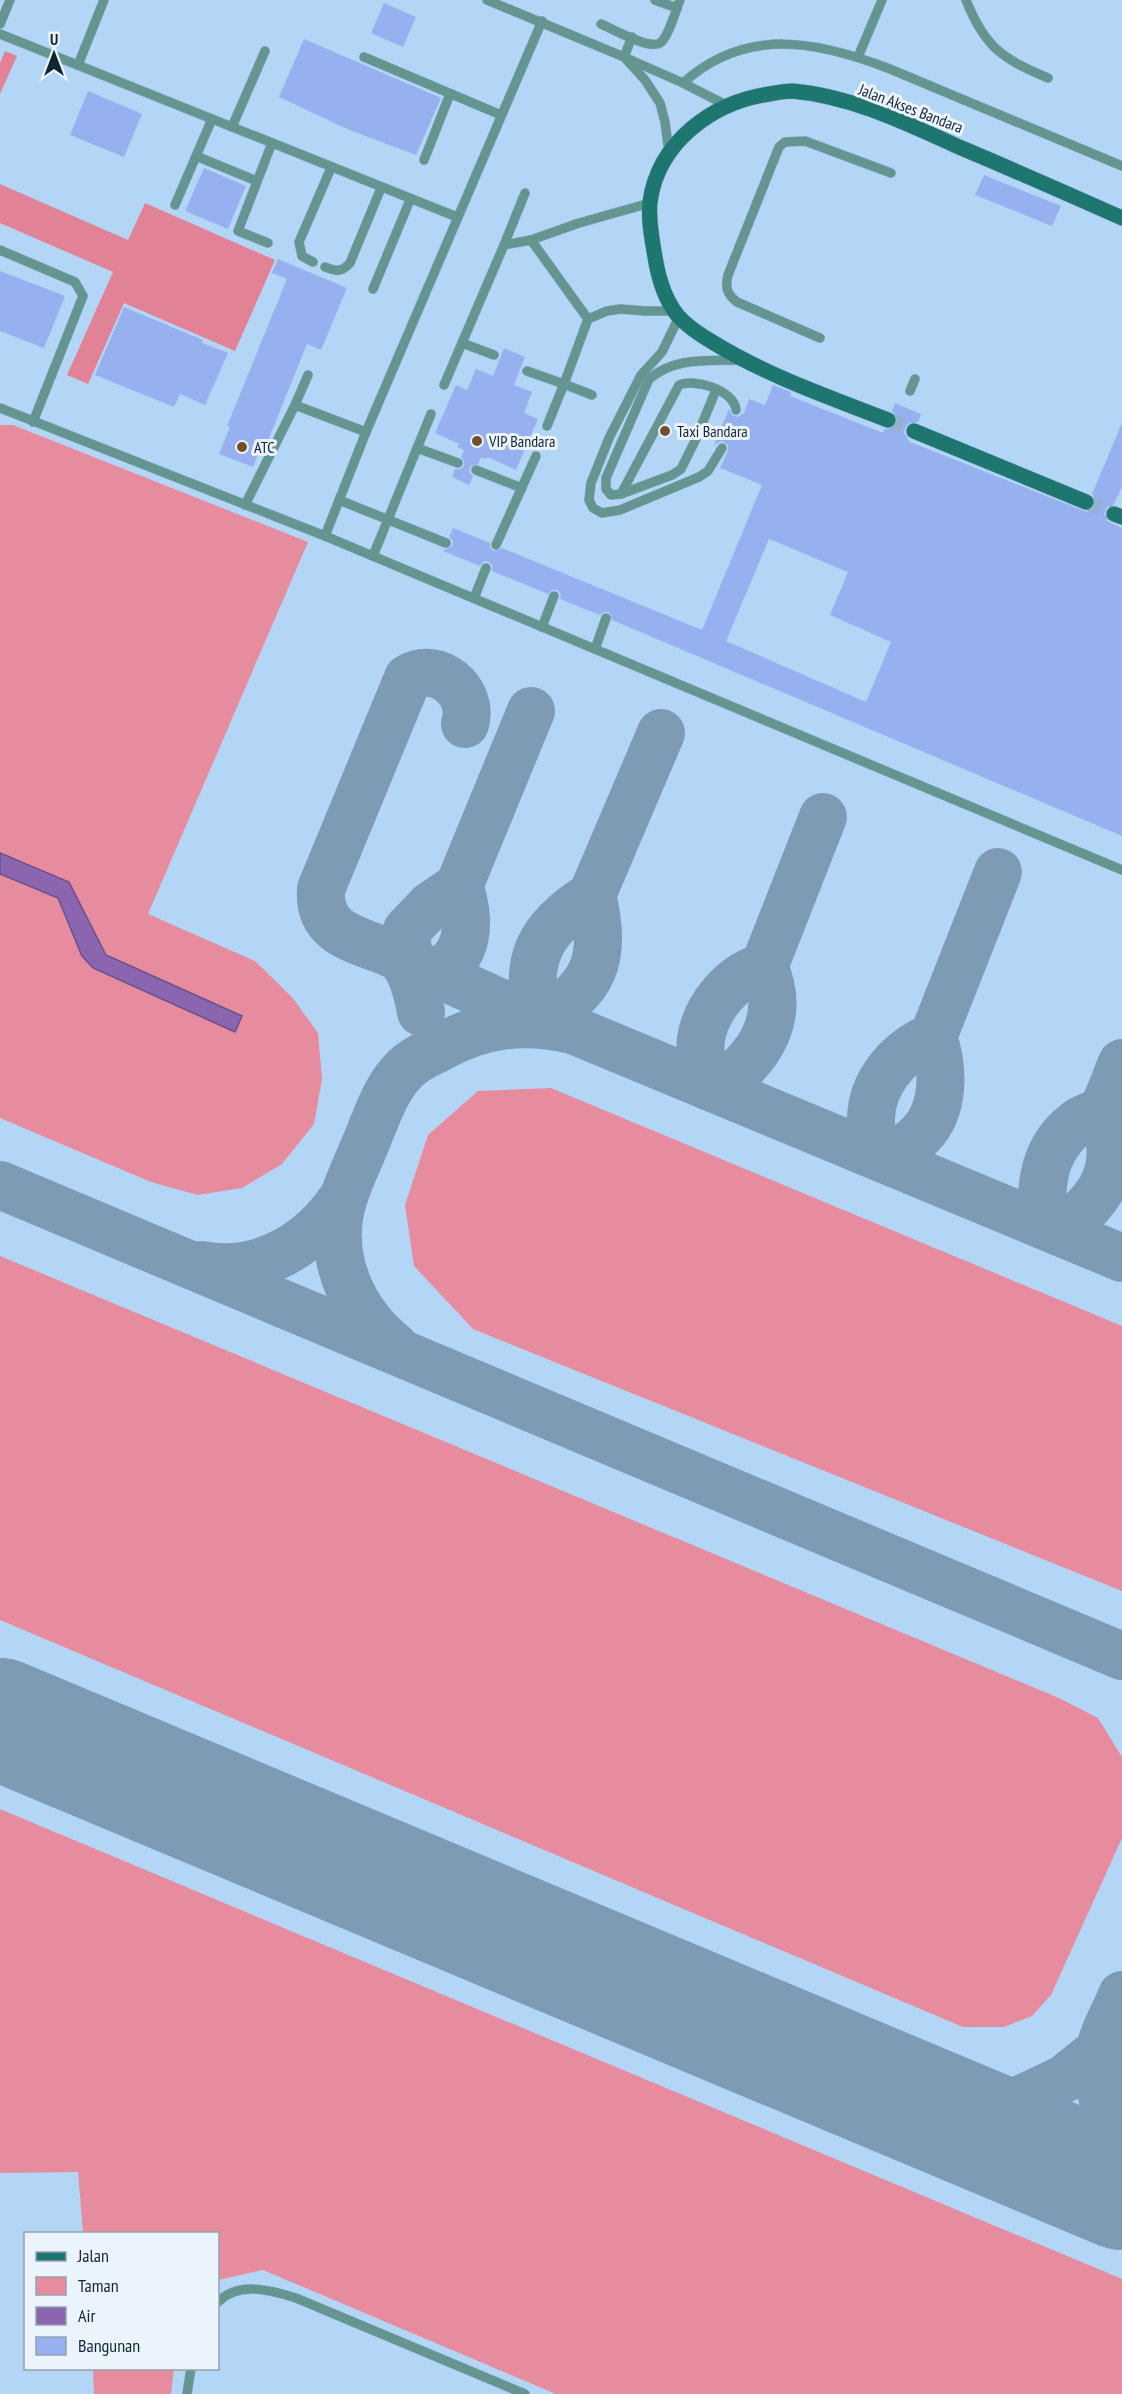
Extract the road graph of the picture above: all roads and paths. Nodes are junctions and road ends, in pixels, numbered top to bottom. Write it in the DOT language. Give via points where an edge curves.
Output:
graph roads {
  1 [pos="10,0"];
  2 [pos="104,0"];
  3 [pos="487,0"];
  4 [pos="655,0"];
  5 [pos="882,0"];
  6 [pos="966,0"];
  7 [pos="506,4"];
  8 [pos="678,4"];
  9 [pos="542,21"];
  10 [pos="0,24"];
  11 [pos="601,24"];
  12 [pos="0,34"];
  13 [pos="632,37"];
  14 [pos="265,51"];
  15 [pos="364,57"];
  16 [pos="624,57"];
  17 [pos="858,57"];
  18 [pos="78,65"];
  19 [pos="1048,78"];
  20 [pos="683,83"];
  21 [pos="450,94"];
  22 [pos="726,105"];
  23 [pos="501,116"];
  24 [pos="212,119"];
  25 [pos="232,127"];
  26 [pos="272,143"];
  27 [pos="669,153"];
  28 [pos="196,156"];
  29 [pos="424,160"];
  30 [pos="1122,166"];
  31 [pos="331,168"];
  32 [pos="891,173"];
  33 [pos="257,181"];
  34 [pos="381,188"];
  35 [pos="525,193"];
  36 [pos="410,200"];
  37 [pos="650,202"];
  38 [pos="175,205"];
  39 [pos="457,217"];
  40 [pos="1122,218"];
  41 [pos="531,240"];
  42 [pos="268,243"];
  43 [pos="504,246"];
  44 [pos="0,250"];
  45 [pos="313,262"];
  46 [pos="325,267"];
  47 [pos="373,289"];
  48 [pos="676,314"];
  49 [pos="588,319"];
  50 [pos="820,338"];
  51 [pos="462,343"];
  52 [pos="494,355"];
  53 [pos="741,360"];
  54 [pos="527,371"];
  55 [pos="308,375"];
  56 [pos="915,379"];
  57 [pos="564,384"];
  58 [pos="444,385"];
  59 [pos="717,390"];
  60 [pos="910,391"];
  61 [pos="592,395"];
  62 [pos="295,405"];
  63 [pos="0,408"];
  64 [pos="736,410"];
  65 [pos="431,414"];
  66 [pos="888,420"];
  67 [pos="33,422"];
  68 [pos="547,426"];
  69 [pos="914,431"];
  70 [pos="366,432"];
  71 [pos="417,448"];
  72 [pos="722,448"];
  73 [pos="536,456"];
  74 [pos="458,463"];
  75 [pos="476,470"];
  76 [pos="522,488"];
  77 [pos="621,494"];
  78 [pos="339,500"];
  79 [pos="1086,502"];
  80 [pos="245,505"];
  81 [pos="388,519"];
  82 [pos="325,536"];
  83 [pos="446,543"];
  84 [pos="496,545"];
  85 [pos="373,556"];
  86 [pos="486,568"];
  87 [pos="554,596"];
  88 [pos="474,598"];
  89 [pos="606,618"];
  90 [pos="542,627"];
  91 [pos="595,649"];
  92 [pos="1122,870"];
  93 [pos="219,2301"];
  94 [pos="192,2370"];
  95 [pos="188,2394"];
  96 [pos="525,2394"];
  1 -- 10 [label="lane"];
  2 -- 18 [label="lane"];
  3 -- 7 [label="lane"];
  4 -- 8 [label="lane"];
  5 -- 17 [label="lane"];
  6 -- 19 [label="lane" via="991,46 1017,65"];
  7 -- 9 [label="lane"];
  8 -- 13 [label="lane" via="660,43 653,45"];
  9 -- 16 [label="lane"];
  9 -- 23 [label="lane"];
  11 -- 13 [label="lane"];
  12 -- 18 [label="lane"];
  13 -- 16 [label="lane"];
  14 -- 25 [label="lane"];
  15 -- 21 [label="lane"];
  16 -- 20 [label="lane"];
  16 -- 27 [label="lane" via="660,104"];
  17 -- 20 [label="lane" via="796,43 755,45 716,58"];
  17 -- 30 [label="lane"];
  18 -- 24 [label="lane"];
  20 -- 22 [label="lane"];
  21 -- 23 [label="lane"];
  21 -- 29 [label="lane"];
  22 -- 27 [label="street, Jalan Akses Bandara" via="686,132"];
  22 -- 40 [label="street, Jalan Akses Bandara" via="753,96 790,91 830,98 886,115"];
  23 -- 39 [label="lane"];
  24 -- 25 [label="lane"];
  24 -- 28 [label="lane"];
  25 -- 26 [label="lane"];
  26 -- 31 [label="lane"];
  26 -- 33 [label="lane"];
  27 -- 37 [label="street, Jalan Akses Bandara"];
  28 -- 33 [label="lane"];
  28 -- 38 [label="lane"];
  31 -- 34 [label="lane"];
  31 -- 45 [label="lane" via="299,242 302,256"];
  32 -- 50 [label="lane" via="805,141 785,142 779,147 726,286 737,303"];
  33 -- 42 [label="lane" via="238,231"];
  34 -- 36 [label="lane"];
  34 -- 46 [label="lane" via="350,263 337,272"];
  35 -- 43 [label="lane"];
  36 -- 39 [label="lane"];
  36 -- 47 [label="lane"];
  37 -- 41 [label="lane"];
  37 -- 48 [label="street, Jalan Akses Bandara" via="657,268"];
  39 -- 70 [label="lane"];
  41 -- 43 [label="lane"];
  41 -- 49 [label="lane"];
  43 -- 51 [label="lane"];
  44 -- 67 [label="lane" via="75,282 83,296"];
  48 -- 49 [label="lane" via="621,309"];
  48 -- 53 [label="street, Jalan Akses Bandara"];
  48 -- 72 [label="lane" via="662,352 641,375 609,438 588,492 593,508 602,513 620,510 699,477 708,471"];
  49 -- 57 [label="lane"];
  51 -- 52 [label="lane"];
  51 -- 58 [label="lane"];
  53 -- 66 [label="street, Jalan Akses Bandara"];
  53 -- 77 [label="lane" via="674,363 649,379 606,478 606,489 611,495"];
  54 -- 57 [label="lane"];
  55 -- 62 [label="lane"];
  56 -- 60 [label="lane"];
  57 -- 61 [label="lane"];
  57 -- 68 [label="lane"];
  59 -- 64 [label="lane" via="728,396"];
  59 -- 77 [label="lane" via="681,469"];
  59 -- 77 [label="lane" via="690,382 679,385"];
  62 -- 70 [label="lane"];
  62 -- 80 [label="lane"];
  63 -- 67 [label="lane"];
  65 -- 71 [label="lane"];
  67 -- 80 [label="lane"];
  69 -- 79 [label="street"];
  70 -- 78 [label="lane"];
  71 -- 74 [label="lane"];
  71 -- 81 [label="lane"];
  73 -- 76 [label="lane"];
  75 -- 76 [label="lane"];
  76 -- 84 [label="lane"];
  78 -- 81 [label="lane"];
  78 -- 82 [label="lane"];
  80 -- 82 [label="lane"];
  81 -- 83 [label="lane"];
  81 -- 85 [label="lane"];
  82 -- 85 [label="lane"];
  85 -- 88 [label="lane"];
  86 -- 88 [label="lane"];
  87 -- 90 [label="lane"];
  88 -- 90 [label="lane"];
  89 -- 91 [label="lane"];
  90 -- 91 [label="lane"];
  91 -- 92 [label="lane"];
  93 -- 96 [label="lane" via="225,2294 247,2288 276,2292"];
  94 -- 95 [label="lane"];
}
